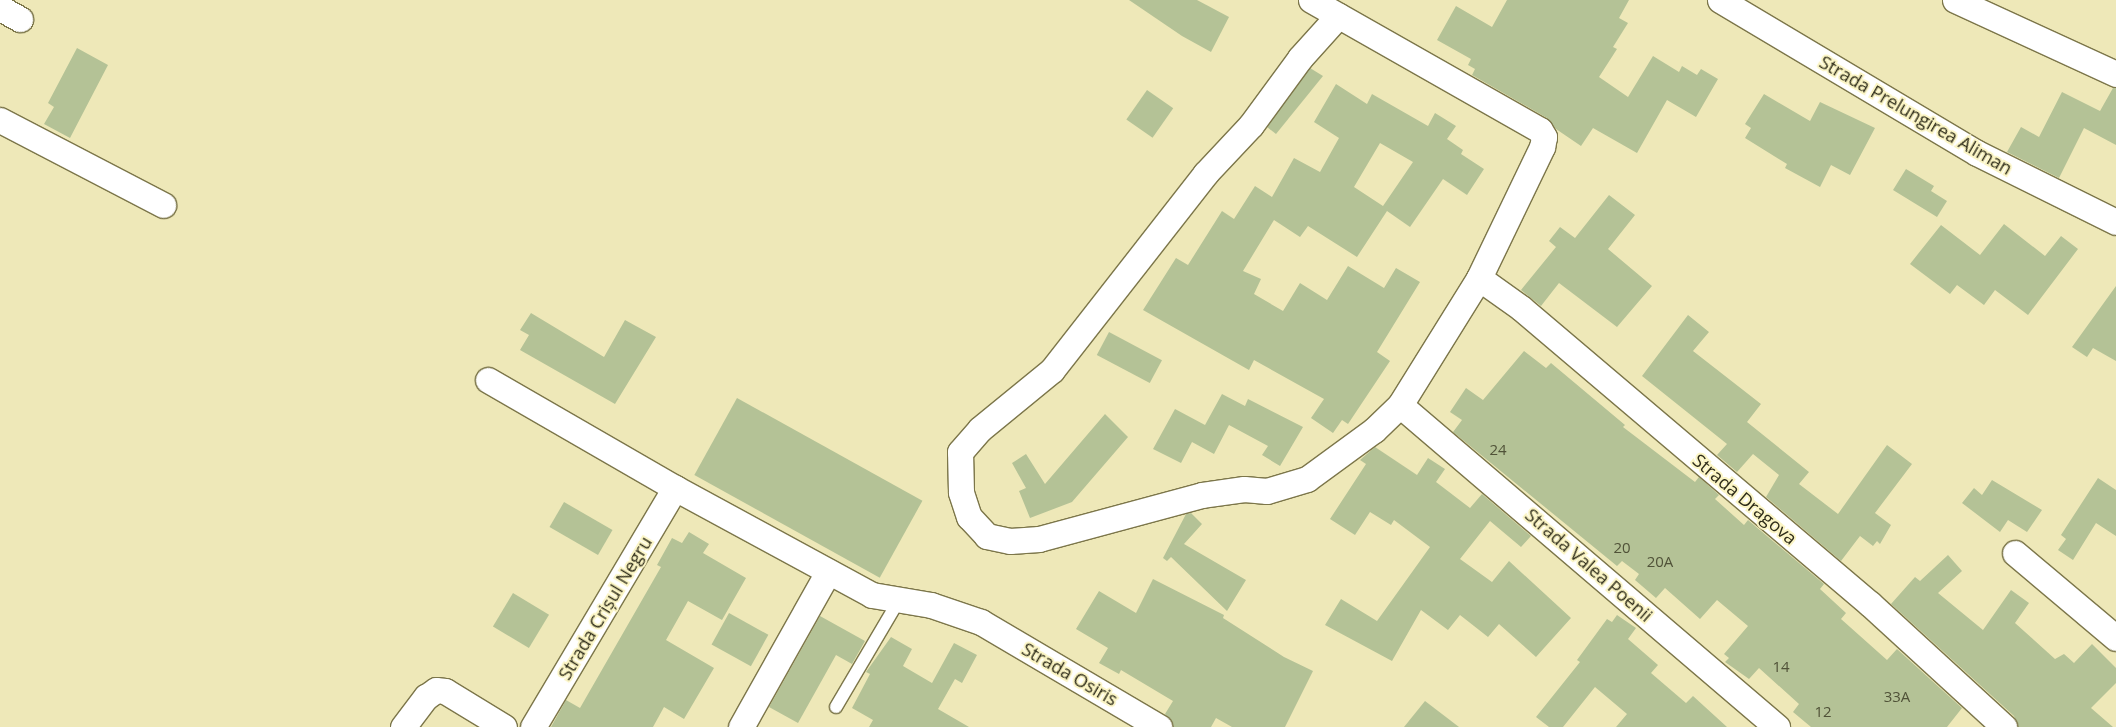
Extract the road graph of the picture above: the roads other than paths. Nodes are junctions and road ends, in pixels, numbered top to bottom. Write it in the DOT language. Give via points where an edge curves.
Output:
graph roads {
  1 [pos="1311,0"];
  2 [pos="1720,0"];
  3 [pos="1955,0"];
  4 [pos="1338,16"];
  5 [pos="2116,74"];
  6 [pos="0,120"];
  7 [pos="163,205"];
  8 [pos="2116,222"];
  9 [pos="1479,278"];
  10 [pos="488,380"];
  11 [pos="1400,405"];
  12 [pos="675,488"];
  13 [pos="2015,553"];
  14 [pos="828,572"];
  15 [pos="899,600"];
  16 [pos="2116,638"];
  17 [pos="836,706"];
  18 [pos="403,727"];
  19 [pos="504,727"];
  20 [pos="533,727"];
  21 [pos="741,727"];
  22 [pos="1159,727"];
  23 [pos="1777,727"];
  24 [pos="2004,727"];
  1 -- 4 [label="street"];
  2 -- 8 [label="street, Strada Prelungirea Aliman" via="1977,153"];
  3 -- 5 [label="street"];
  4 -- 9 [label="street" via="1540,130 1542,147"];
  4 -- 11 [label="street" via="1300,58 1251,125 1205,174 1052,370 980,429 960,452 961,492 970,518 987,536 1010,541 1038,538 1202,495 1244,489 1267,491 1307,479 1374,430"];
  6 -- 7 [label="street"];
  9 -- 11 [label="street"];
  9 -- 24 [label="street, Strada Dragova" via="1521,308 1870,604"];
  10 -- 12 [label="street"];
  11 -- 23 [label="street, Strada Valea Poenii"];
  12 -- 14 [label="street"];
  12 -- 20 [label="street, Strada Crișul Negru"];
  13 -- 16 [label="street"];
  14 -- 15 [label="street" via="872,595"];
  14 -- 21 [label="street"];
  15 -- 17 [label="lane"];
  15 -- 22 [label="street, Strada Osiris" via="931,605 981,622"];
  18 -- 19 [label="street" via="426,697 436,690 445,691"];
}
